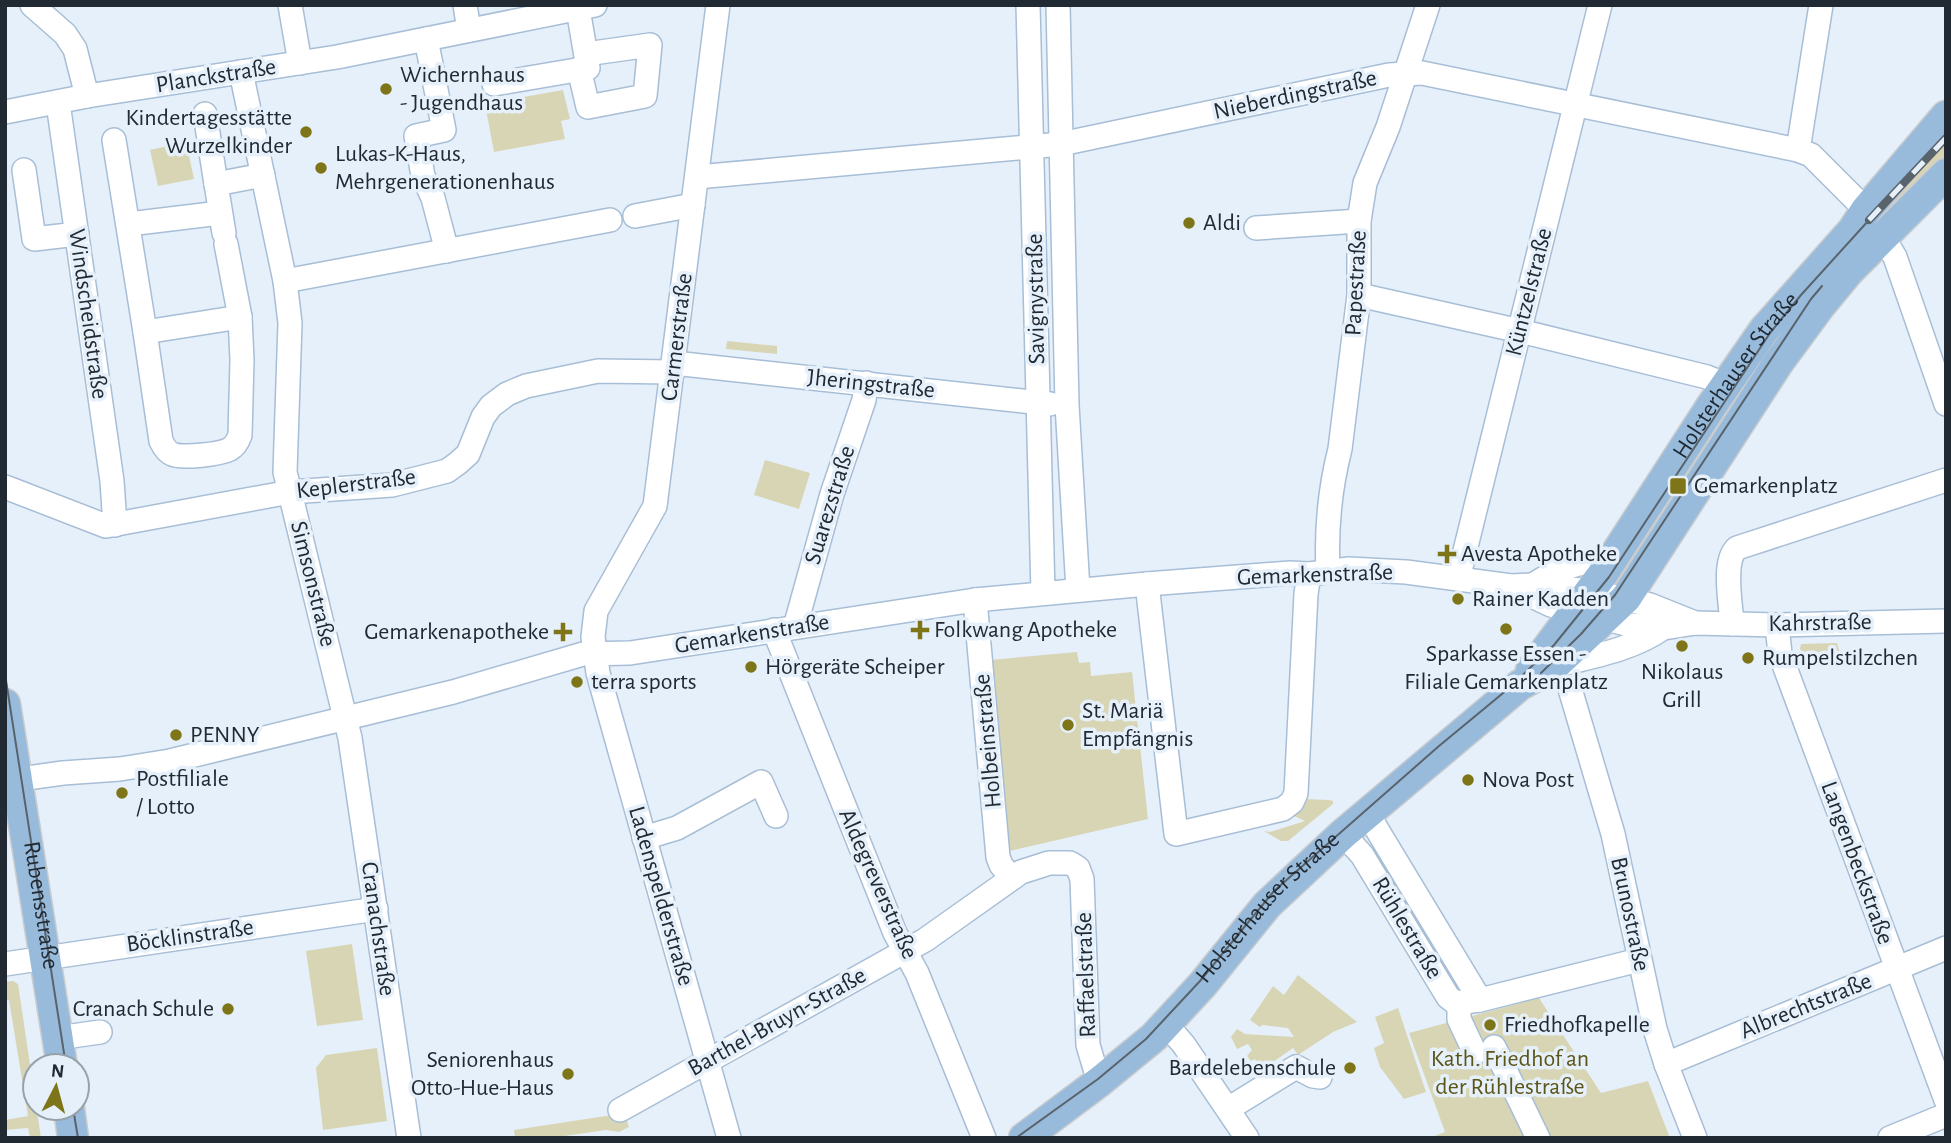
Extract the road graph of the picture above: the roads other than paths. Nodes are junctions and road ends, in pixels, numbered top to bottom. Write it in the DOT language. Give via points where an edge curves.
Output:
graph roads {
  1 [pos="32,5"];
  2 [pos="290,5"];
  3 [pos="465,5"];
  4 [pos="718,5"];
  5 [pos="1028,5"];
  6 [pos="1058,5"];
  7 [pos="1427,5"];
  8 [pos="1600,5"];
  9 [pos="1821,5"];
  10 [pos="587,7"];
  11 [pos="469,30"];
  12 [pos="426,39"];
  13 [pos="300,63"];
  14 [pos="242,72"];
  15 [pos="1405,73"];
  16 [pos="494,85"];
  17 [pos="87,96"];
  18 [pos="58,103"];
  19 [pos="1576,104"];
  20 [pos="5,112"];
  21 [pos="205,114"];
  22 [pos="1946,116"];
  23 [pos="114,140"];
  24 [pos="1061,144"];
  25 [pos="1032,148"];
  26 [pos="1798,150"];
  27 [pos="24,170"];
  28 [pos="1946,174"];
  29 [pos="263,175"];
  30 [pos="697,177"];
  31 [pos="216,184"];
  32 [pos="693,205"];
  33 [pos="1866,210"];
  34 [pos="635,216"];
  35 [pos="610,220"];
  36 [pos="1359,221"];
  37 [pos="130,225"];
  38 [pos="1256,228"];
  39 [pos="223,230"];
  40 [pos="77,234"];
  41 [pos="1883,237"];
  42 [pos="447,251"];
  43 [pos="285,281"];
  44 [pos="1359,295"];
  45 [pos="240,317"];
  46 [pos="1520,331"];
  47 [pos="145,332"];
  48 [pos="674,368"];
  49 [pos="866,383"];
  50 [pos="1726,385"];
  51 [pos="1038,403"];
  52 [pos="1946,404"];
  53 [pos="1068,405"];
  54 [pos="1946,480"];
  55 [pos="5,488"];
  56 [pos="290,492"];
  57 [pos="115,525"];
  58 [pos="1614,557"];
  59 [pos="1319,572"];
  60 [pos="1458,579"];
  61 [pos="1147,584"];
  62 [pos="1522,586"];
  63 [pos="1078,590"];
  64 [pos="1043,593"];
  65 [pos="975,600"];
  66 [pos="1583,601"];
  67 [pos="1616,608"];
  68 [pos="1946,621"];
  69 [pos="1695,623"];
  70 [pos="1732,624"];
  71 [pos="1777,625"];
  72 [pos="1664,628"];
  73 [pos="784,629"];
  74 [pos="594,654"];
  75 [pos="1562,677"];
  76 [pos="1520,684"];
  77 [pos="5,704"];
  78 [pos="346,720"];
  79 [pos="12,780"];
  80 [pos="1367,813"];
  81 [pos="776,816"];
  82 [pos="1343,834"];
  83 [pos="644,838"];
  84 [pos="1078,867"];
  85 [pos="1011,877"];
  86 [pos="376,909"];
  87 [pos="1946,948"];
  88 [pos="905,951"];
  89 [pos="46,958"];
  90 [pos="1639,960"];
  91 [pos="5,964"];
  92 [pos="1896,969"];
  93 [pos="1470,1001"];
  94 [pos="1166,1024"];
  95 [pos="100,1032"];
  96 [pos="60,1052"];
  97 [pos="707,1062"];
  98 [pos="1666,1064"];
  99 [pos="1320,1077"];
  100 [pos="1099,1082"];
  101 [pos="1946,1100"];
  102 [pos="620,1110"];
  103 [pos="1228,1110"];
  104 [pos="1946,1115"];
  105 [pos="1038,1134"];
  106 [pos="409,1138"];
  107 [pos="729,1138"];
  108 [pos="984,1138"];
  109 [pos="1247,1138"];
  110 [pos="1538,1138"];
  111 [pos="1695,1138"];
  112 [pos="1890,1138"];
  1 -- 17 [label="street" via="75,48"];
  2 -- 13 [label="street"];
  3 -- 11 [label="street"];
  4 -- 30 [label="street, Carmerstraße"];
  5 -- 25 [label="street, Savignystraße"];
  6 -- 24 [label="street, Savignystraße"];
  7 -- 15 [label="street, Papestraße"];
  8 -- 19 [label="street, Küntzelstraße"];
  9 -- 26 [label="street"];
  10 -- 11 [label="street, Planckstraße"];
  10 -- 16 [label="street" via="583,61"];
  11 -- 12 [label="street, Planckstraße"];
  12 -- 13 [label="street, Planckstraße"];
  12 -- 42 [label="street" via="444,130 416,136 423,176"];
  13 -- 14 [label="street, Planckstraße"];
  14 -- 17 [label="street, Planckstraße"];
  14 -- 29 [label="street, Simsonstraße"];
  15 -- 19 [label="street, Nieberdingstraße"];
  15 -- 24 [label="street, Nieberdingstraße"];
  15 -- 36 [label="street, Papestraße" via="1388,127 1356,182"];
  17 -- 18 [label="street, Planckstraße"];
  18 -- 20 [label="street, Planckstraße"];
  18 -- 40 [label="street, Windscheidstraße"];
  19 -- 26 [label="street, Nieberdingstraße"];
  19 -- 46 [label="street, Küntzelstraße"];
  21 -- 31 [label="street"];
  22 -- 33 [label="main road, Holsterhauser Straße"];
  23 -- 37 [label="street"];
  24 -- 25 [label="street, Nieberdingstraße"];
  24 -- 53 [label="street, Savignystraße"];
  25 -- 30 [label="street, Nieberdingstraße"];
  25 -- 51 [label="street, Savignystraße"];
  26 -- 33 [label="street, Nieberdingstraße" via="1811,155"];
  27 -- 40 [label="street" via="34,239"];
  28 -- 41 [label="main road, Holsterhauser Straße"];
  29 -- 31 [label="street"];
  29 -- 43 [label="street, Simsonstraße"];
  30 -- 32 [label="street, Carmerstraße"];
  31 -- 39 [label="street"];
  32 -- 34 [label="street"];
  32 -- 48 [label="street, Carmerstraße"];
  33 -- 50 [label="main road, Holsterhauser Straße" via="1764,330"];
  35 -- 42 [label="street"];
  36 -- 38 [label="street"];
  36 -- 44 [label="street, Papestraße"];
  37 -- 39 [label="street"];
  37 -- 47 [label="street"];
  39 -- 45 [label="street"];
  40 -- 57 [label="street, Windscheidstraße"];
  41 -- 52 [label="street" via="1895,257"];
  41 -- 67 [label="main road, Holsterhauser Straße" via="1820,306 1778,363"];
  42 -- 43 [label="street"];
  43 -- 56 [label="street, Simsonstraße" via="290,323 285,472"];
  44 -- 46 [label="street"];
  44 -- 59 [label="street, Papestraße" via="1327,547"];
  45 -- 47 [label="street"];
  45 -- 47 [label="street" via="237,451 178,457 164,447"];
  46 -- 50 [label="street"];
  46 -- 60 [label="street, Küntzelstraße"];
  48 -- 49 [label="street, Jheringstraße"];
  48 -- 56 [label="street, Keplerstraße" via="598,371 526,386 491,406 468,454 447,471 392,485"];
  48 -- 74 [label="street, Carmerstraße" via="655,506 596,611"];
  49 -- 51 [label="street, Jheringstraße"];
  49 -- 73 [label="street, Suarezstraße"];
  50 -- 58 [label="main road, Holsterhauser Straße"];
  51 -- 53 [label="street, Jheringstraße"];
  51 -- 64 [label="street, Savignystraße"];
  53 -- 63 [label="street, Savignystraße"];
  54 -- 70 [label="street" via="1737,548 1728,566"];
  55 -- 57 [label="street, Keplerstraße" via="96,523"];
  56 -- 57 [label="street, Keplerstraße"];
  56 -- 78 [label="street, Simsonstraße"];
  58 -- 62 [label="street" via="1576,564"];
  58 -- 66 [label="main road, Holsterhauser Straße"];
  59 -- 60 [label="street, Gemarkenstraße" via="1406,572"];
  59 -- 61 [label="street, Gemarkenstraße"];
  59 -- 61 [label="street, Papestraße" via="1306,594 1292,802 1283,809 1176,834"];
  60 -- 62 [label="street, Gemarkenstraße"];
  61 -- 63 [label="street, Gemarkenstraße"];
  62 -- 66 [label="street, Gemarkenstraße"];
  63 -- 64 [label="street, Gemarkenstraße"];
  64 -- 65 [label="street, Gemarkenstraße"];
  65 -- 73 [label="street, Gemarkenstraße"];
  65 -- 85 [label="street, Holbeinstraße" via="998,857"];
  66 -- 67 [label="street, Kahrstraße"];
  66 -- 76 [label="main road, Holsterhauser Straße"];
  67 -- 69 [label="street, Kahrstraße" via="1650,605"];
  67 -- 72 [label="street, Kahrstraße" via="1630,625"];
  67 -- 75 [label="main road, Holsterhauser Straße"];
  68 -- 71 [label="street, Kahrstraße"];
  69 -- 70 [label="street, Kahrstraße"];
  69 -- 72 [label="street, Kahrstraße"];
  70 -- 71 [label="street, Kahrstraße"];
  71 -- 92 [label="street, Langenbeckstraße" via="1780,654"];
  72 -- 75 [label="street" via="1650,638 1585,659"];
  73 -- 74 [label="street, Gemarkenstraße" via="630,653"];
  73 -- 88 [label="street, Aldegreverstraße"];
  74 -- 78 [label="street, Gemarkenstraße"];
  74 -- 83 [label="street, Ladenspelderstraße"];
  75 -- 76 [label="main road, Holsterhauser Straße"];
  75 -- 90 [label="street, Brunostraße" via="1614,834"];
  76 -- 80 [label="main road, Holsterhauser Straße"];
  77 -- 79 [label="main road, Rubensstraße"];
  78 -- 79 [label="street, Gemarkenstraße" via="145,766"];
  78 -- 86 [label="street, Cranachstraße"];
  79 -- 89 [label="main road, Rubensstraße"];
  80 -- 82 [label="main road, Holsterhauser Straße"];
  80 -- 93 [label="street, Rühlestraße"];
  81 -- 83 [label="street" via="761,782 677,828"];
  82 -- 93 [label="street, Rühlestraße" via="1363,855 1448,997"];
  82 -- 94 [label="main road, Holsterhauser Straße" via="1267,905"];
  83 -- 97 [label="street, Ladenspelderstraße"];
  84 -- 85 [label="street, Barthel-Bruyn-Straße" via="1049,863"];
  84 -- 100 [label="street, Raffaelstraße" via="1088,1045"];
  85 -- 88 [label="street, Barthel-Bruyn-Straße"];
  86 -- 89 [label="street, Böcklinstraße"];
  86 -- 106 [label="street, Cranachstraße"];
  87 -- 92 [label="street, Albrechtstraße"];
  88 -- 97 [label="street, Barthel-Bruyn-Straße"];
  88 -- 108 [label="street, Aldegreverstraße"];
  89 -- 91 [label="street, Böcklinstraße"];
  89 -- 96 [label="main road, Rubensstraße"];
  90 -- 93 [label="street"];
  90 -- 98 [label="street, Brunostraße"];
  92 -- 98 [label="street, Albrechtstraße"];
  92 -- 101 [label="street, Langenbeckstraße"];
  93 -- 110 [label="street" via="1459,1018"];
  94 -- 100 [label="main road, Holsterhauser Straße"];
  94 -- 103 [label="street"];
  95 -- 96 [label="street"];
  97 -- 102 [label="street, Barthel-Bruyn-Straße"];
  97 -- 107 [label="street, Ladenspelderstraße"];
  98 -- 111 [label="street, Brunostraße"];
  99 -- 103 [label="street" via="1296,1067"];
  100 -- 105 [label="main road, Holsterhauser Straße"];
  103 -- 109 [label="street"];
  104 -- 112 [label="street"];
}
